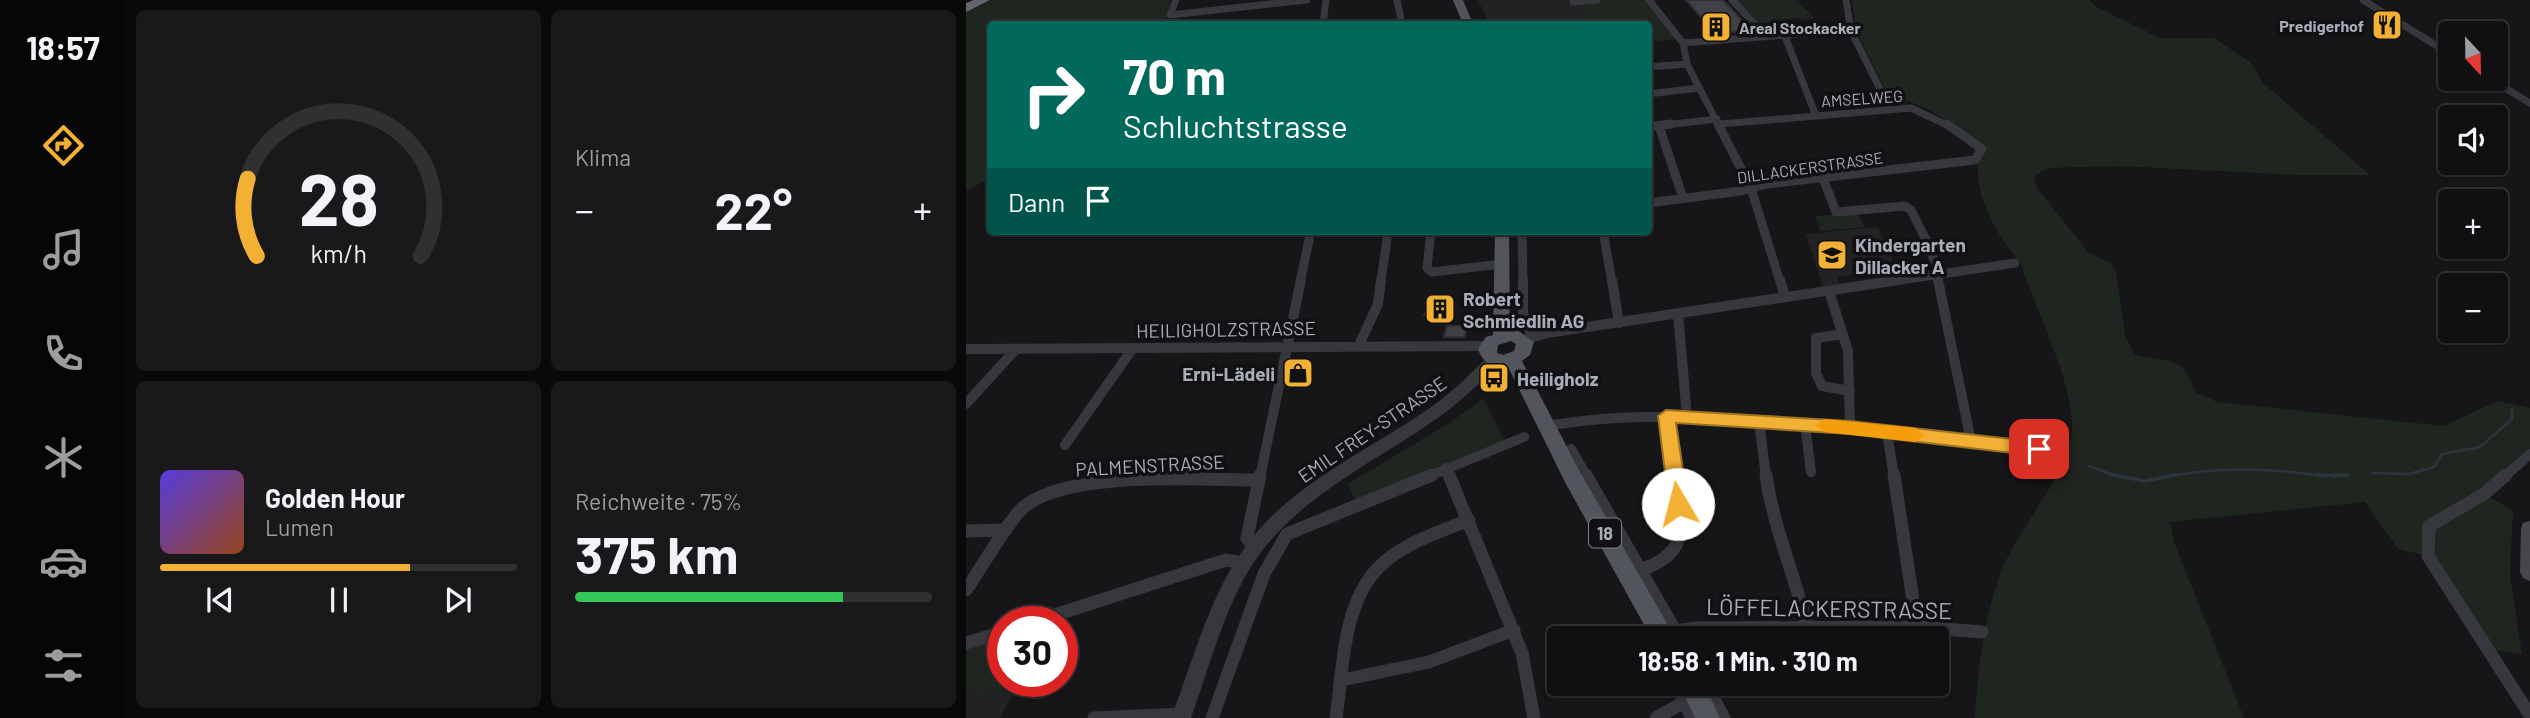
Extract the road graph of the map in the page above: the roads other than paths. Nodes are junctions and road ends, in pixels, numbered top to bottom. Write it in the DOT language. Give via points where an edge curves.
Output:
graph roads {
  1 [pos="984,0"];
  2 [pos="1176,0"];
  3 [pos="1307,0"];
  4 [pos="1326,0"];
  5 [pos="1397,0"];
  6 [pos="1458,0"];
  7 [pos="1465,0"];
  8 [pos="1597,0"];
  9 [pos="1649,0"];
  10 [pos="1732,0"];
  11 [pos="1846,0"];
  12 [pos="2363,0"];
  13 [pos="1573,2"];
  14 [pos="966,8"];
  15 [pos="1323,21"];
  16 [pos="1401,21"];
  17 [pos="1469,21"];
  18 [pos="1470,21"];
  19 [pos="1839,31"];
  20 [pos="1784,34"];
  21 [pos="1766,36"];
  22 [pos="1683,43"];
  23 [pos="2438,47"];
  24 [pos="1687,64"];
  25 [pos="1652,67"];
  26 [pos="1699,88"];
  27 [pos="2508,90"];
  28 [pos="1652,94"];
  29 [pos="2530,103"];
  30 [pos="1890,109"];
  31 [pos="1816,116"];
  32 [pos="1718,122"];
  33 [pos="1658,126"];
  34 [pos="1652,127"];
  35 [pos="1975,160"];
  36 [pos="1823,178"];
  37 [pos="1751,188"];
  38 [pos="1683,198"];
  39 [pos="1652,202"];
  40 [pos="1310,235"];
  41 [pos="1387,235"];
  42 [pos="1431,235"];
  43 [pos="1502,235"];
  44 [pos="1522,235"];
  45 [pos="1604,235"];
  46 [pos="2015,263"];
  47 [pos="1502,264"];
  48 [pos="1937,275"];
  49 [pos="1829,291"];
  50 [pos="1785,297"];
  51 [pos="1678,313"];
  52 [pos="1619,323"];
  53 [pos="1843,334"];
  54 [pos="1528,339"];
  55 [pos="1359,345"];
  56 [pos="1286,346"];
  57 [pos="1494,347"];
  58 [pos="1133,348"];
  59 [pos="966,349"];
  60 [pos="1016,349"];
  61 [pos="1513,360"];
  62 [pos="1850,391"];
  63 [pos="966,404"];
  64 [pos="1666,416"];
  65 [pos="1687,417"];
  66 [pos="1759,421"];
  67 [pos="1805,424"];
  68 [pos="1547,426"];
  69 [pos="1850,427"];
  70 [pos="1887,432"];
  71 [pos="1524,437"];
  72 [pos="1970,441"];
  73 [pos="1065,445"];
  74 [pos="1571,449"];
  75 [pos="2061,452"];
  76 [pos="2530,454"];
  77 [pos="1446,468"];
  78 [pos="1811,472"];
  79 [pos="1259,480"];
  80 [pos="1469,520"];
  81 [pos="2530,528"];
  82 [pos="1006,530"];
  83 [pos="966,531"];
  84 [pos="1256,548"];
  85 [pos="1244,563"];
  86 [pos="1640,570"];
  87 [pos="2530,572"];
  88 [pos="966,590"];
  89 [pos="1078,608"];
  90 [pos="1667,626"];
  91 [pos="1668,626"];
  92 [pos="1807,626"];
  93 [pos="1917,626"];
  94 [pos="1949,629"];
  95 [pos="1514,630"];
  96 [pos="1982,632"];
  97 [pos="987,637"];
  98 [pos="966,643"];
  99 [pos="1342,680"];
  100 [pos="1680,696"];
  101 [pos="1688,696"];
  102 [pos="1692,696"];
  103 [pos="1712,696"];
  104 [pos="2530,715"];
  105 [pos="1182,716"];
  106 [pos="1094,718"];
  107 [pos="1212,718"];
  108 [pos="1336,718"];
  109 [pos="1534,718"];
  110 [pos="1656,718"];
  111 [pos="1692,718"];
  112 [pos="1708,718"];
  113 [pos="1724,718"];
  1 -- 14 [label="highway"];
  2 -- 3 [label="street" via="1170,15"];
  4 -- 15 [label="street"];
  5 -- 16 [label="street"];
  6 -- 17 [label="main road"];
  7 -- 18 [label="main road"];
  8 -- 13 [label="street"];
  9 -- 22 [label="street"];
  10 -- 21 [label="street"];
  11 -- 30 [label="street" via="1851,31"];
  12 -- 23 [label="street"];
  19 -- 20 [label="street"];
  20 -- 21 [label="street"];
  20 -- 31 [label="street"];
  21 -- 22 [label="street"];
  22 -- 24 [label="street"];
  24 -- 25 [label="street"];
  24 -- 26 [label="street"];
  26 -- 28 [label="street"];
  26 -- 32 [label="street"];
  27 -- 29 [label="street"];
  30 -- 31 [label="street, AMSELWEG"];
  30 -- 35 [label="street, AMSELWEG" via="1911,108 1939,119 1982,149"];
  31 -- 32 [label="street, AMSELWEG"];
  32 -- 33 [label="street, AMSELWEG"];
  32 -- 37 [label="street"];
  33 -- 34 [label="street, AMSELWEG"];
  33 -- 38 [label="street"];
  35 -- 36 [label="street, DILLACKERSTRASSE"];
  36 -- 37 [label="street, DILLACKERSTRASSE"];
  36 -- 48 [label="street" via="1836,212 1905,206 1911,210 1932,252"];
  37 -- 38 [label="street, DILLACKERSTRASSE"];
  37 -- 50 [label="street"];
  38 -- 39 [label="street, DILLACKERSTRASSE"];
  40 -- 56 [label="street"];
  41 -- 55 [label="street" via="1378,304"];
  42 -- 47 [label="street" via="1427,268 1432,272"];
  43 -- 47 [label="main road"];
  44 -- 54 [label="street" via="1523,313"];
  45 -- 52 [label="street"];
  46 -- 48 [label="street"];
  47 -- 57 [label="main road"];
  48 -- 49 [label="street"];
  48 -- 72 [label="street"];
  49 -- 50 [label="street"];
  49 -- 53 [label="street"];
  50 -- 51 [label="street"];
  51 -- 52 [label="street"];
  51 -- 65 [label="street"];
  52 -- 54 [label="street"];
  53 -- 62 [label="street"];
  53 -- 62 [label="street" via="1816,338 1816,373 1822,386"];
  54 -- 57 [label="main road" via="1513,335"];
  54 -- 61 [label="main road" via="1524,351"];
  55 -- 56 [label="street, HEILIGHOLZSTRASSE"];
  55 -- 57 [label="street, HEILIGHOLZSTRASSE"];
  56 -- 58 [label="street, HEILIGHOLZSTRASSE"];
  56 -- 79 [label="street"];
  57 -- 61 [label="main road"];
  57 -- 84 [label="street, EMIL FREY-STRASSE" via="1468,388 1445,408 1314,491"];
  58 -- 60 [label="street, HEILIGHOLZSTRASSE"];
  58 -- 73 [label="street"];
  59 -- 60 [label="street, HEILIGHOLZSTRASSE"];
  60 -- 63 [label="street"];
  61 -- 68 [label="main road, 18"];
  62 -- 69 [label="street"];
  64 -- 65 [label="street"];
  64 -- 68 [label="street" via="1583,418"];
  64 -- 86 [label="street" via="1680,545 1670,557"];
  65 -- 66 [label="street"];
  66 -- 67 [label="street"];
  66 -- 92 [label="street" via="1770,506"];
  67 -- 69 [label="street"];
  67 -- 78 [label="street"];
  68 -- 90 [label="main road, 18"];
  69 -- 70 [label="street"];
  70 -- 72 [label="street"];
  70 -- 93 [label="street"];
  71 -- 77 [label="street"];
  72 -- 75 [label="street"];
  74 -- 86 [label="street"];
  76 -- 104 [label="street" via="2484,494 2429,526 2426,546 2428,556"];
  77 -- 80 [label="street"];
  77 -- 107 [label="street" via="1287,534 1264,574"];
  79 -- 82 [label="street, PALMENSTRASSE" via="1078,485 1033,498"];
  79 -- 84 [label="street" via="1247,538"];
  80 -- 95 [label="street"];
  80 -- 99 [label="street" via="1406,549 1377,569 1353,614"];
  81 -- 87 [label="main road"];
  82 -- 83 [label="street"];
  82 -- 88 [label="street, PALMENSTRASSE"];
  84 -- 85 [label="street, EMIL FREY-STRASSE"];
  85 -- 89 [label="street" via="1226,560"];
  85 -- 105 [label="street, EMIL FREY-STRASSE"];
  86 -- 91 [label="street"];
  94 -- 96 [label="street, LÖFFELACKERSTRASSE"];
  95 -- 99 [label="street" via="1429,662"];
  95 -- 109 [label="street" via="1529,680"];
  97 -- 98 [label="street"];
  99 -- 108 [label="street"];
  100 -- 110 [label="street"];
  101 -- 111 [label="street"];
  102 -- 112 [label="main road"];
  103 -- 113 [label="street"];
  105 -- 106 [label="street"];
}
